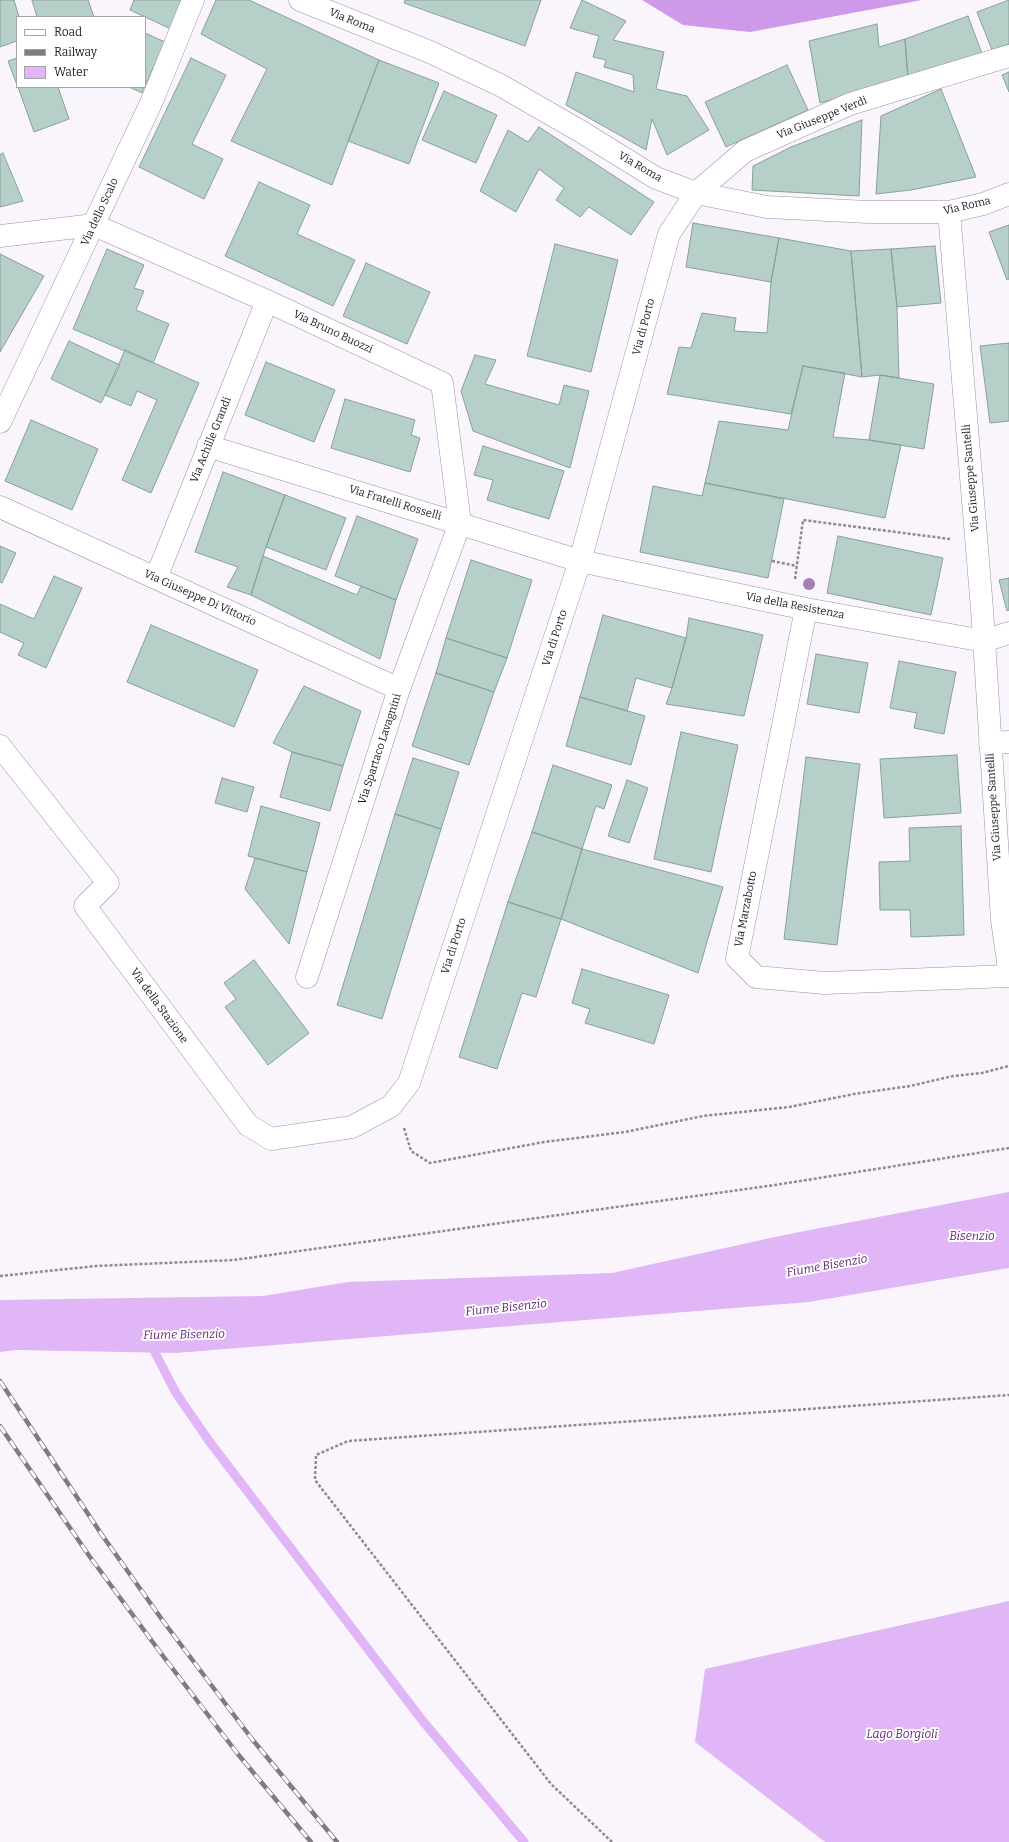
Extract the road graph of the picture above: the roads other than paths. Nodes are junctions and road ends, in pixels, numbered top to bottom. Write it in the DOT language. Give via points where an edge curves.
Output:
graph roads {
  1 [pos="193,0"];
  2 [pos="300,0"];
  3 [pos="1009,56"];
  4 [pos="696,193"];
  5 [pos="1009,194"];
  6 [pos="949,212"];
  7 [pos="94,225"];
  8 [pos="0,236"];
  9 [pos="267,301"];
  10 [pos="0,422"];
  11 [pos="208,446"];
  12 [pos="0,507"];
  13 [pos="460,523"];
  14 [pos="580,562"];
  15 [pos="156,578"];
  16 [pos="806,609"];
  17 [pos="1009,633"];
  18 [pos="984,641"];
  19 [pos="399,689"];
  20 [pos="1000,743"];
  21 [pos="0,746"];
  22 [pos="1006,919"];
  23 [pos="1009,969"];
  24 [pos="1009,976"];
  25 [pos="307,977"];
  26 [pos="402,1092"];
  1 -- 7 [label="street, Via dello Scalo" via="152,101"];
  2 -- 4 [label="street, Via Roma" via="430,52 500,85 656,178"];
  3 -- 4 [label="street, Via Giuseppe Verdi" via="850,104 745,151"];
  4 -- 6 [label="street, Via Roma" via="767,207 868,212"];
  4 -- 14 [label="street, Via di Porto" via="669,234"];
  5 -- 6 [label="street, Via Roma" via="983,204"];
  6 -- 18 [label="street, Via Giuseppe Santelli"];
  7 -- 8 [label="street"];
  7 -- 9 [label="street, Via Bruno Buozzi"];
  7 -- 10 [label="street, Via dello Scalo"];
  9 -- 11 [label="street, Via Achille Grandi"];
  9 -- 13 [label="street, Via Bruno Buozzi" via="442,383"];
  11 -- 13 [label="street, Via Fratelli Rosselli"];
  11 -- 15 [label="street, Via Achille Grandi"];
  12 -- 15 [label="street, Via Giuseppe Di Vittorio"];
  13 -- 14 [label="street, Via Fratelli Rosselli"];
  13 -- 19 [label="street, Via Spartaco Lavagnini"];
  14 -- 16 [label="street, Via della Resistenza"];
  14 -- 26 [label="street, Via di Porto"];
  15 -- 19 [label="street, Via Giuseppe Di Vittorio"];
  16 -- 18 [label="street, Via della Resistenza"];
  16 -- 24 [label="street, Via Marzabotto" via="737,958 756,977 825,983"];
  17 -- 18 [label="street, Via della Resistenza"];
  18 -- 20 [label="street, Via Giuseppe Santelli"];
  19 -- 25 [label="street, Via Spartaco Lavagnini"];
  20 -- 22 [label="street, Via Giuseppe Santelli"];
  21 -- 26 [label="street, Via della Stazione" via="108,883 85,906 248,1125 271,1139 352,1127 391,1106"];
  22 -- 23 [label="street, Via Giuseppe Santelli"];
}
